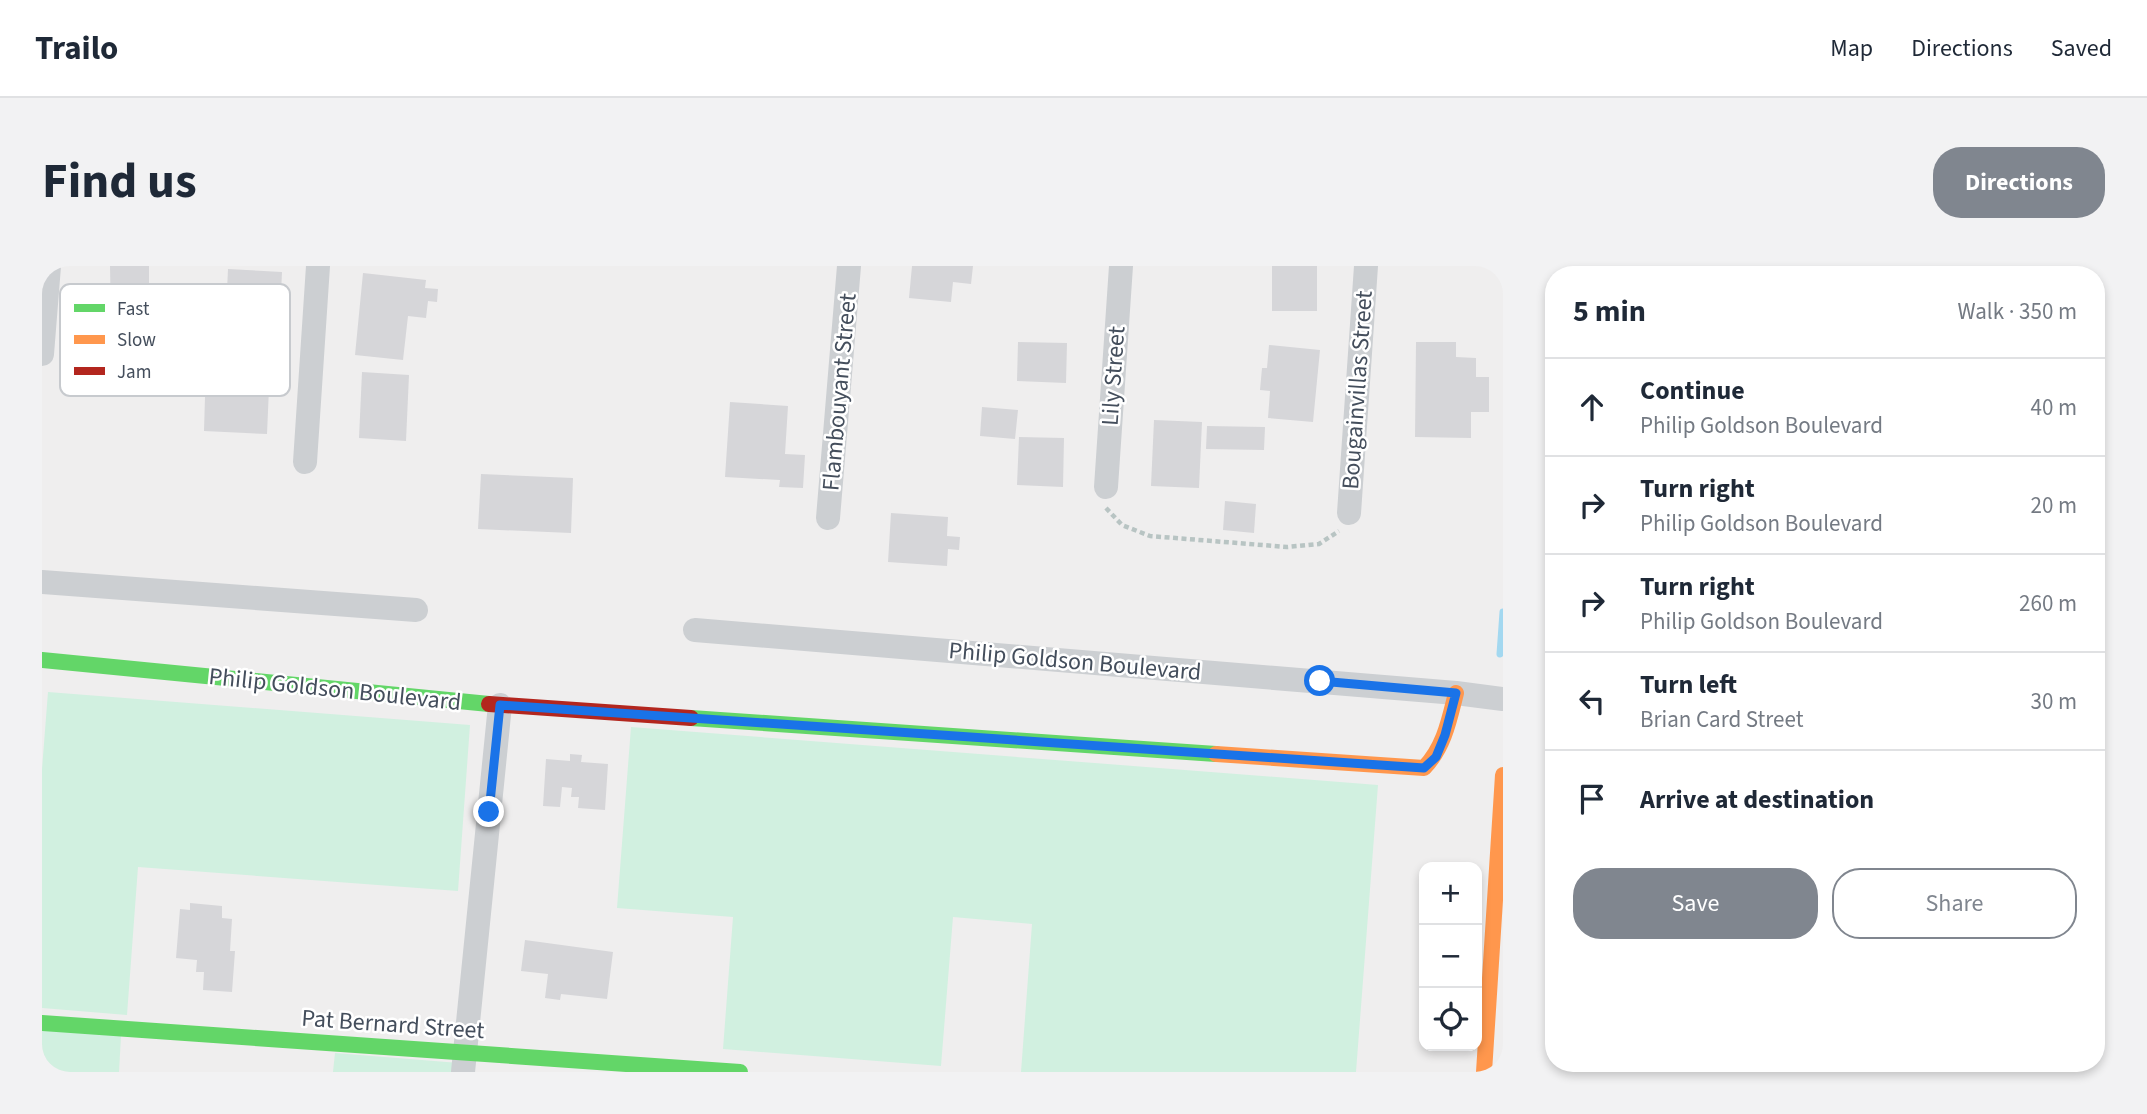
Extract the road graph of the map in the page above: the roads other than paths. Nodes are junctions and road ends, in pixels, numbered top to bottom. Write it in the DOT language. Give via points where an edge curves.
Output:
graph roads {
  1 [pos="49,266"];
  2 [pos="318,266"];
  3 [pos="849,266"];
  4 [pos="1121,266"];
  5 [pos="1366,266"];
  6 [pos="42,354"];
  7 [pos="305,462"];
  8 [pos="1106,487"];
  9 [pos="1349,513"];
  10 [pos="828,518"];
  11 [pos="42,582"];
  12 [pos="416,610"];
  13 [pos="695,630"];
  14 [pos="42,660"];
  15 [pos="1456,693"];
  16 [pos="1503,699"];
  17 [pos="500,705"];
  18 [pos="1503,775"];
  19 [pos="42,1023"];
  20 [pos="463,1062"];
  21 [pos="740,1072"];
  22 [pos="1484,1072"];
  1 -- 6 [label="street"];
  2 -- 7 [label="street"];
  3 -- 10 [label="street, Flambouyant Street"];
  4 -- 8 [label="street, Lily Street"];
  5 -- 9 [label="street, Bougainvillas Street"];
  11 -- 12 [label="street"];
  13 -- 15 [label="street, Philip Goldson Boulevard"];
  14 -- 17 [label="street, Philip Goldson Boulevard"];
  15 -- 16 [label="street, Philip Goldson Boulevard"];
  15 -- 17 [label="street, Philip Goldson Boulevard" via="1436,757 1424,768"];
  17 -- 20 [label="street"];
  18 -- 22 [label="street"];
  19 -- 20 [label="street, Pat Bernard Street"];
  20 -- 21 [label="street, Pat Bernard Street"];
}
